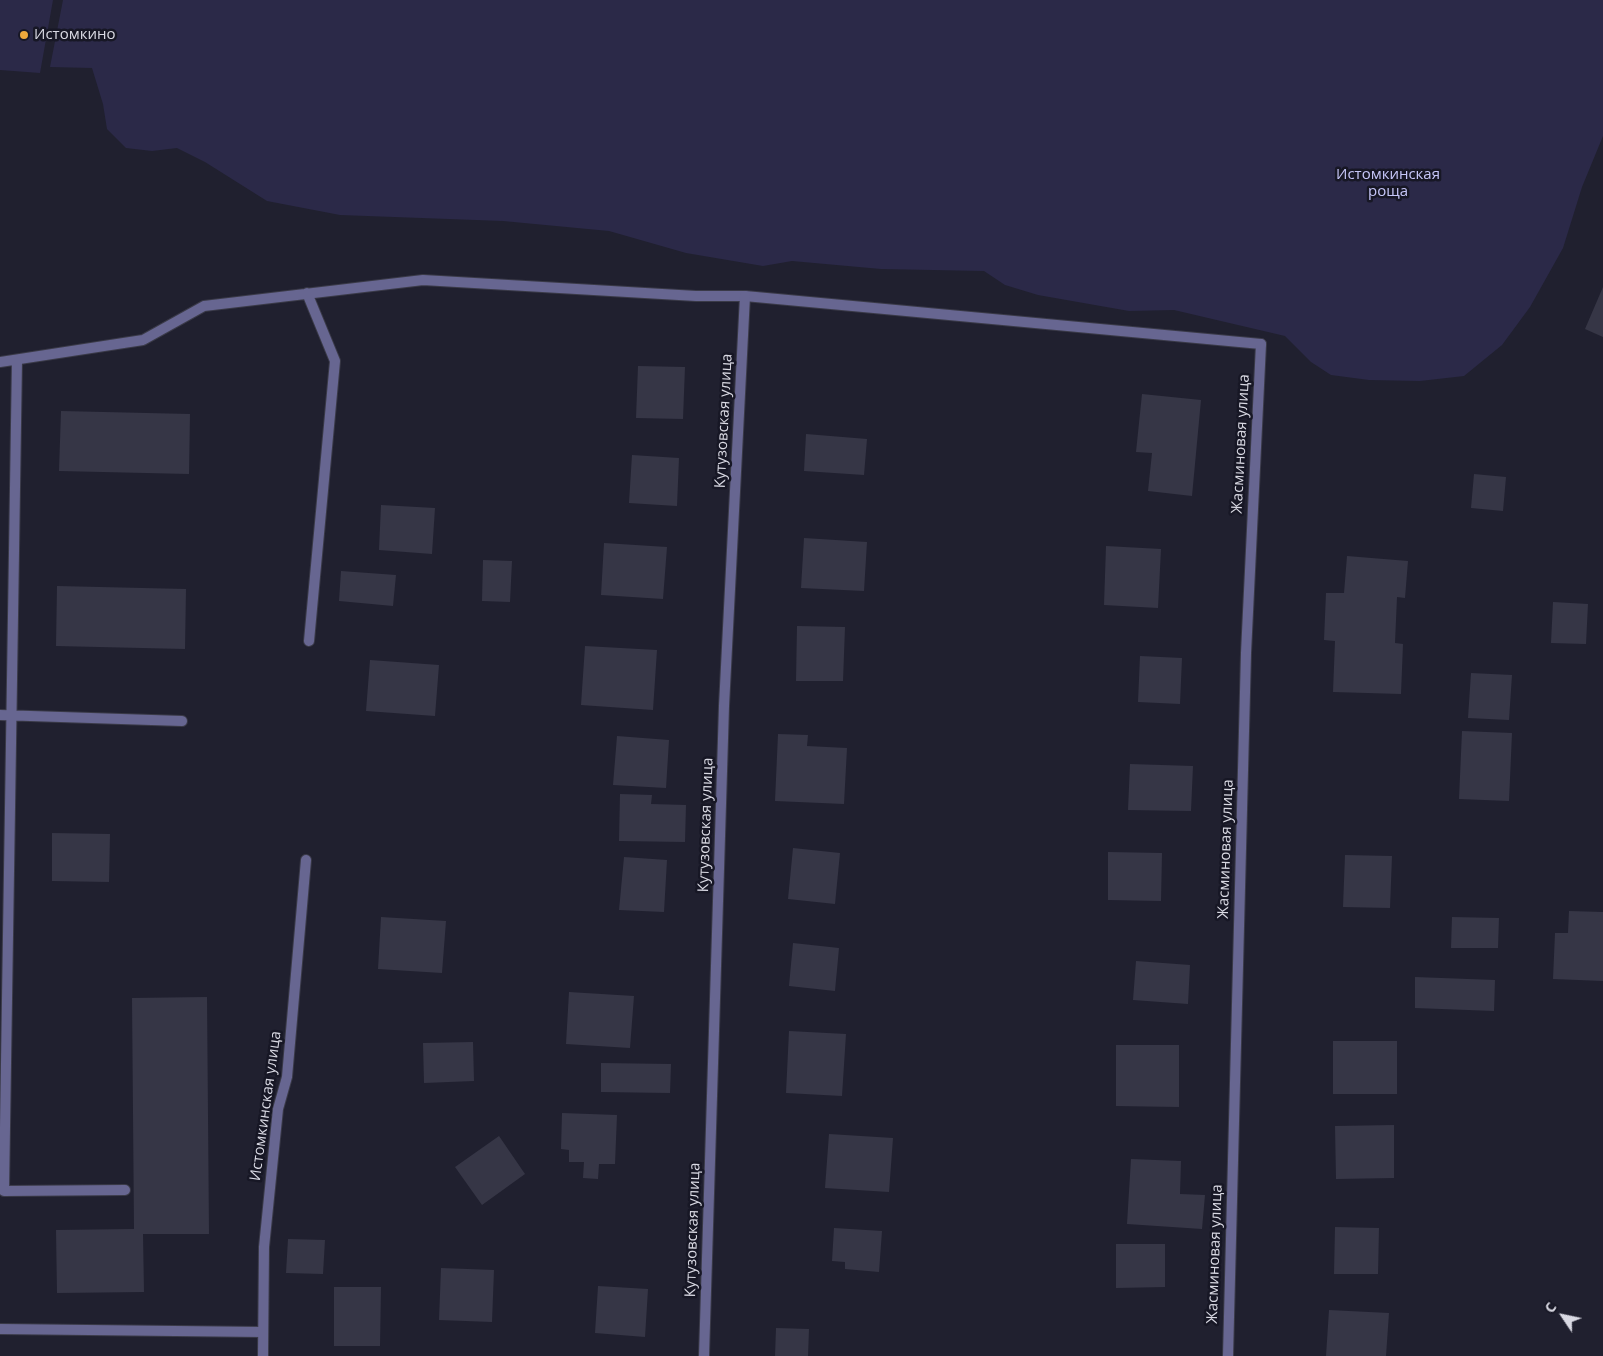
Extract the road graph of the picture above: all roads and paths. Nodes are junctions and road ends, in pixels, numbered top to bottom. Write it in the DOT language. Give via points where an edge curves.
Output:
graph roads {
  1 [pos="306,293"];
  2 [pos="745,296"];
  3 [pos="17,360"];
  4 [pos="0,362"];
  5 [pos="309,641"];
  6 [pos="0,715"];
  7 [pos="11,715"];
  8 [pos="182,721"];
  9 [pos="306,860"];
  10 [pos="125,1190"];
  11 [pos="0,1329"];
  12 [pos="263,1332"];
  13 [pos="263,1356"];
  14 [pos="704,1356"];
  15 [pos="1228,1356"];
  1 -- 2 [label="street" via="423,280"];
  1 -- 3 [label="street" via="204,306 143,340"];
  1 -- 5 [label="street" via="335,361"];
  2 -- 14 [label="street, Кутузовская улица" via="724,706"];
  2 -- 15 [label="street, Жасминовая улица" via="1261,344 1246,653"];
  3 -- 4 [label="street"];
  3 -- 7 [label="street"];
  6 -- 7 [label="street"];
  7 -- 8 [label="street"];
  7 -- 10 [label="street" via="4,1190"];
  9 -- 12 [label="street, Истомкинская улица" via="287,1077 278,1108 264,1248"];
  11 -- 12 [label="street"];
  12 -- 13 [label="street, Истомкинская улица"];
}
